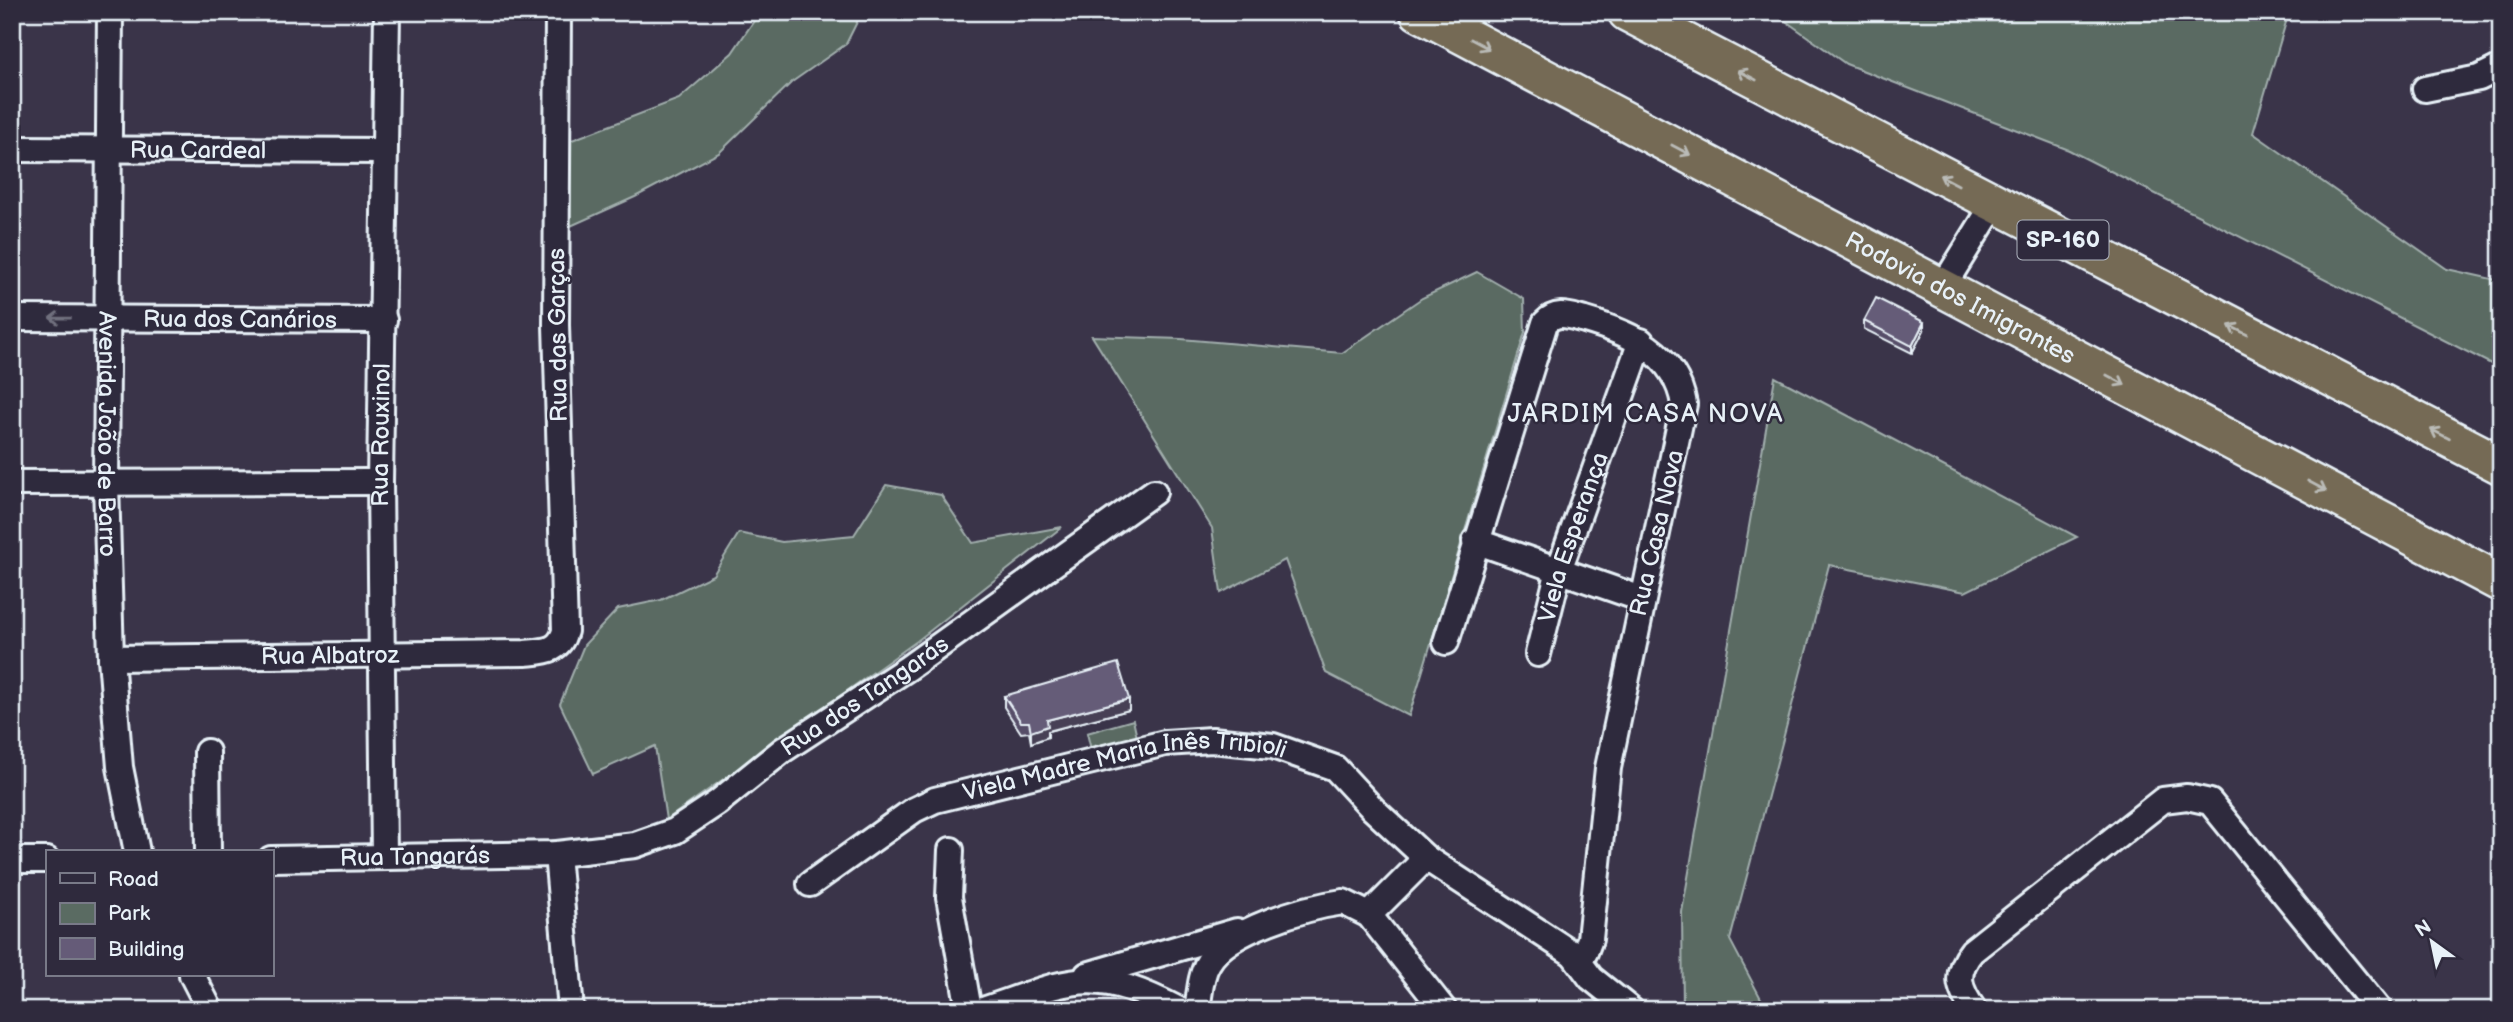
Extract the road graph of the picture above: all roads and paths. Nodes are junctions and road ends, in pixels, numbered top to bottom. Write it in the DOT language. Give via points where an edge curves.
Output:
graph roads {
  1 [pos="110,12"];
  2 [pos="387,12"];
  3 [pos="558,12"];
  4 [pos="1419,12"];
  5 [pos="1627,12"];
  6 [pos="2501,68"];
  7 [pos="2425,89"];
  8 [pos="12,149"];
  9 [pos="111,149"];
  10 [pos="384,151"];
  11 [pos="1994,204"];
  12 [pos="1942,288"];
  13 [pos="12,318"];
  14 [pos="108,319"];
  15 [pos="384,320"];
  16 [pos="1641,341"];
  17 [pos="2501,465"];
  18 [pos="12,482"];
  19 [pos="380,482"];
  20 [pos="106,483"];
  21 [pos="1154,492"];
  22 [pos="1475,541"];
  23 [pos="1559,570"];
  24 [pos="2501,583"];
  25 [pos="1642,599"];
  26 [pos="1447,642"];
  27 [pos="550,651"];
  28 [pos="1538,654"];
  29 [pos="382,655"];
  30 [pos="111,658"];
  31 [pos="207,752"];
  32 [pos="136,850"];
  33 [pos="208,850"];
  34 [pos="951,850"];
  35 [pos="557,854"];
  36 [pos="384,857"];
  37 [pos="1426,858"];
  38 [pos="273,859"];
  39 [pos="12,860"];
  40 [pos="46,860"];
  41 [pos="810,884"];
  42 [pos="1362,910"];
  43 [pos="1261,925"];
  44 [pos="1573,954"];
  45 [pos="193,976"];
  46 [pos="1069,981"];
  47 [pos="1165,1006"];
  48 [pos="210,1010"];
  49 [pos="571,1010"];
  50 [pos="969,1010"];
  51 [pos="983,1010"];
  52 [pos="1197,1010"];
  53 [pos="1444,1010"];
  54 [pos="1631,1010"];
  55 [pos="1974,1010"];
  56 [pos="2379,1010"];
  1 -- 9 [label="street, Avenida João de Barro"];
  2 -- 10 [label="street, Rua Rouxinol"];
  3 -- 27 [label="street, Rua das Garças" via="556,324 565,631 563,640"];
  4 -- 12 [label="highway, Rodovia dos Imigrantes, one-way"];
  11 -- 5 [label="highway, SP-160, one-way"];
  6 -- 7 [label="street" via="2479,78"];
  8 -- 9 [label="street, Rua Cardeal"];
  9 -- 10 [label="street, Rua Cardeal"];
  9 -- 14 [label="street, Avenida João de Barro"];
  10 -- 15 [label="street, Rua Rouxinol"];
  11 -- 12 [label="street"];
  17 -- 11 [label="highway, SP-160, one-way"];
  12 -- 24 [label="highway, Rodovia dos Imigrantes, one-way"];
  14 -- 13 [label="street, Rua dos Canários, one-way"];
  14 -- 15 [label="street, Rua dos Canários"];
  14 -- 20 [label="street, Avenida João de Barro"];
  15 -- 19 [label="street, Rua Rouxinol"];
  16 -- 22 [label="street, Rua Casa Nova" via="1622,330 1563,314 1545,323"];
  16 -- 23 [label="street, Viela Esperança"];
  16 -- 25 [label="street, Rua Casa Nova" via="1674,376 1684,404"];
  18 -- 20 [label="street"];
  19 -- 20 [label="street"];
  19 -- 29 [label="street, Rua Rouxinol"];
  20 -- 30 [label="street, Avenida João de Barro"];
  21 -- 35 [label="street, Rua dos Tangarás" via="908,668 783,750 675,831 635,845"];
  22 -- 23 [label="street"];
  22 -- 26 [label="street, Rua Casa Nova"];
  23 -- 25 [label="street"];
  23 -- 28 [label="street, Viela Esperança"];
  25 -- 44 [label="street, Rua Casa Nova" via="1608,768 1590,939 1585,952"];
  27 -- 29 [label="street, Rua Albatroz"];
  29 -- 30 [label="street, Rua Albatroz"];
  29 -- 36 [label="street, Rua Rouxinol"];
  30 -- 32 [label="street, Avenida João de Barro" via="120,767"];
  31 -- 33 [label="street"];
  34 -- 50 [label="street" via="949,897"];
  35 -- 36 [label="street, Rua Tangarás"];
  35 -- 49 [label="street"];
  36 -- 38 [label="street, Rua Tangarás"];
  37 -- 41 [label="street, Viela Madre Maria Inês Tribioli" via="1335,768 1273,746 1212,740 1165,743 935,800"];
  37 -- 42 [label="street"];
  37 -- 44 [label="street, Viela Madre Maria Inês Tribioli"];
  39 -- 40 [label="street"];
  42 -- 43 [label="street" via="1343,902"];
  42 -- 53 [label="street"];
  43 -- 46 [label="street"];
  43 -- 52 [label="street" via="1216,952 1208,962"];
  44 -- 54 [label="street, Viela Madre Maria Inês Tribioli" via="1591,978"];
  45 -- 48 [label="street"];
  46 -- 47 [label="street" via="1105,981 1138,989"];
  46 -- 51 [label="street"];
  55 -- 56 [label="street" via="1958,978 1972,951 2163,800 2187,797 2210,802"];
}
